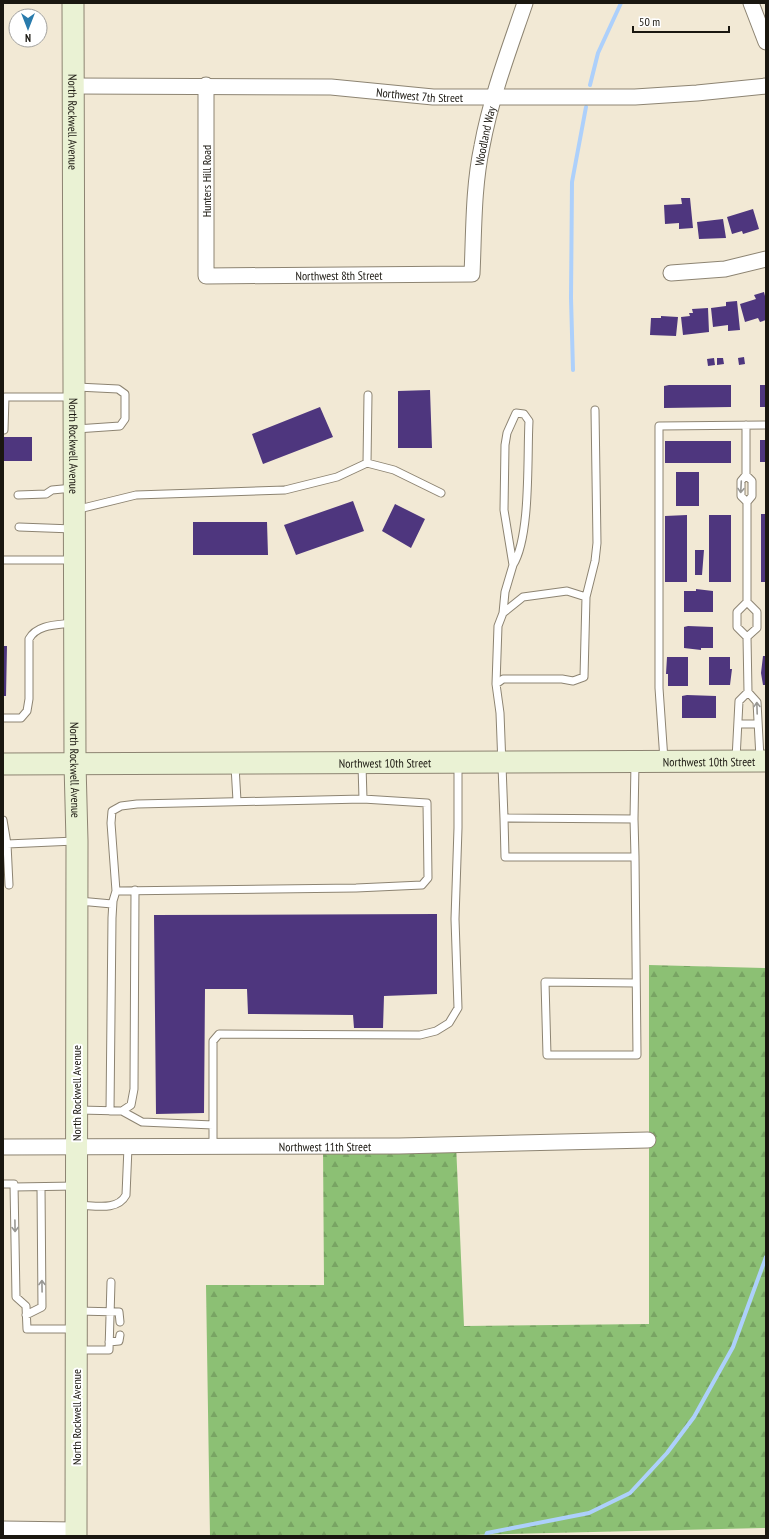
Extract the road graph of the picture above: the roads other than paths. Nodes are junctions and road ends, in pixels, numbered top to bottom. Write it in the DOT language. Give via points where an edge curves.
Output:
graph roads {
  1 [pos="73,3"];
  2 [pos="525,3"];
  3 [pos="751,3"];
  4 [pos="766,42"];
  5 [pos="206,85"];
  6 [pos="72,86"];
  7 [pos="766,86"];
  8 [pos="494,96"];
  9 [pos="766,259"];
  10 [pos="671,273"];
  11 [pos="472,274"];
  12 [pos="206,276"];
  13 [pos="74,392"];
  14 [pos="368,395"];
  15 [pos="595,410"];
  16 [pos="746,425"];
  17 [pos="766,425"];
  18 [pos="75,429"];
  19 [pos="4,430"];
  20 [pos="367,463"];
  21 [pos="746,475"];
  22 [pos="75,488"];
  23 [pos="441,493"];
  24 [pos="18,495"];
  25 [pos="747,502"];
  26 [pos="75,520"];
  27 [pos="19,527"];
  28 [pos="3,560"];
  29 [pos="75,560"];
  30 [pos="513,565"];
  31 [pos="586,597"];
  32 [pos="747,602"];
  33 [pos="503,613"];
  34 [pos="75,623"];
  35 [pos="747,637"];
  36 [pos="496,684"];
  37 [pos="748,692"];
  38 [pos="3,718"];
  39 [pos="738,724"];
  40 [pos="757,724"];
  41 [pos="634,761"];
  42 [pos="664,761"];
  43 [pos="736,761"];
  44 [pos="763,761"];
  45 [pos="503,762"];
  46 [pos="235,763"];
  47 [pos="362,763"];
  48 [pos="458,763"];
  49 [pos="3,764"];
  50 [pos="75,764"];
  51 [pos="363,799"];
  52 [pos="237,802"];
  53 [pos="504,818"];
  54 [pos="634,819"];
  55 [pos="3,820"];
  56 [pos="77,841"];
  57 [pos="7,844"];
  58 [pos="635,857"];
  59 [pos="9,886"];
  60 [pos="135,890"];
  61 [pos="116,891"];
  62 [pos="77,901"];
  63 [pos="112,904"];
  64 [pos="636,983"];
  65 [pos="76,1110"];
  66 [pos="110,1111"];
  67 [pos="122,1111"];
  68 [pos="213,1125"];
  69 [pos="648,1140"];
  70 [pos="3,1147"];
  71 [pos="76,1147"];
  72 [pos="128,1147"];
  73 [pos="213,1147"];
  74 [pos="3,1184"];
  75 [pos="14,1187"];
  76 [pos="40,1187"];
  77 [pos="76,1196"];
  78 [pos="111,1282"];
  79 [pos="110,1312"];
  80 [pos="26,1316"];
  81 [pos="76,1320"];
  82 [pos="120,1322"];
  83 [pos="120,1335"];
  84 [pos="109,1342"];
  85 [pos="76,1350"];
  86 [pos="3,1529"];
  87 [pos="76,1533"];
  1 -- 6 [label="main road, North Rockwell Avenue"];
  2 -- 8 [label="street, Woodland Way"];
  3 -- 4 [label="street"];
  5 -- 6 [label="street, Northwest 7th Street"];
  5 -- 8 [label="street, Northwest 7th Street" via="331,87 433,97"];
  5 -- 12 [label="street, Hunters Hill Road"];
  6 -- 13 [label="main road, North Rockwell Avenue"];
  7 -- 8 [label="street, Northwest 7th Street" via="698,93"];
  8 -- 11 [label="street, Woodland Way" via="477,175"];
  9 -- 10 [label="street" via="725,270"];
  11 -- 12 [label="street, Northwest 8th Street"];
  13 -- 18 [label="main road, North Rockwell Avenue"];
  13 -- 18 [label="lane" via="118,389 125,394 125,419 120,426"];
  13 -- 19 [label="lane" via="5,397"];
  14 -- 20 [label="lane"];
  15 -- 31 [label="lane" via="597,543"];
  16 -- 17 [label="lane"];
  16 -- 21 [label="lane"];
  16 -- 42 [label="lane" via="659,426 659,688"];
  18 -- 22 [label="main road, North Rockwell Avenue"];
  20 -- 23 [label="lane" via="394,470"];
  20 -- 26 [label="lane" via="337,477 285,490 136,495"];
  21 -- 25 [label="lane" via="752,481 752,496"];
  21 -- 25 [label="lane, one-way" via="741,481 741,496"];
  22 -- 24 [label="lane" via="52,490 46,494"];
  22 -- 26 [label="main road, North Rockwell Avenue"];
  25 -- 32 [label="lane"];
  26 -- 27 [label="lane"];
  26 -- 29 [label="main road, North Rockwell Avenue"];
  28 -- 29 [label="lane"];
  29 -- 34 [label="main road, North Rockwell Avenue"];
  30 -- 30 [label="lane" via="504,510 507,433 516,413 524,414 530,421 527,496 518,558"];
  30 -- 33 [label="lane"];
  31 -- 33 [label="lane" via="567,591 523,597"];
  31 -- 36 [label="lane" via="584,677 573,681 502,679"];
  32 -- 35 [label="lane" via="737,612 737,627"];
  32 -- 35 [label="lane" via="757,612 757,628"];
  33 -- 36 [label="lane" via="498,626"];
  34 -- 38 [label="lane" via="43,628 33,633 29,639 27,711 21,718"];
  34 -- 50 [label="main road, North Rockwell Avenue"];
  35 -- 37 [label="lane"];
  36 -- 45 [label="lane"];
  37 -- 39 [label="lane" via="739,701"];
  40 -- 37 [label="lane, one-way" via="757,702"];
  39 -- 40 [label="lane"];
  39 -- 43 [label="lane"];
  40 -- 44 [label="lane"];
  41 -- 42 [label="main road, Northwest 10th Street"];
  41 -- 45 [label="main road, Northwest 10th Street"];
  41 -- 54 [label="lane"];
  42 -- 43 [label="main road, Northwest 10th Street"];
  43 -- 44 [label="main road, Northwest 10th Street"];
  45 -- 48 [label="main road, Northwest 10th Street"];
  45 -- 53 [label="lane"];
  46 -- 47 [label="main road, Northwest 10th Street"];
  46 -- 50 [label="main road, Northwest 10th Street"];
  46 -- 52 [label="lane"];
  47 -- 48 [label="main road, Northwest 10th Street"];
  47 -- 51 [label="lane"];
  48 -- 68 [label="lane" via="455,919 458,1008 449,1024 420,1035 219,1034 213,1041"];
  49 -- 50 [label="main road, Northwest 10th Street"];
  50 -- 56 [label="main road, North Rockwell Avenue"];
  51 -- 52 [label="lane"];
  51 -- 60 [label="lane" via="427,803 428,878 422,885"];
  52 -- 61 [label="lane" via="132,804 112,811"];
  53 -- 54 [label="lane"];
  53 -- 58 [label="lane" via="505,857"];
  54 -- 58 [label="lane"];
  55 -- 57 [label="lane"];
  56 -- 57 [label="lane"];
  56 -- 62 [label="main road, North Rockwell Avenue"];
  57 -- 59 [label="lane"];
  58 -- 64 [label="lane"];
  60 -- 61 [label="lane"];
  60 -- 67 [label="lane" via="134,1089 131,1105"];
  61 -- 63 [label="lane"];
  62 -- 63 [label="lane"];
  62 -- 65 [label="main road, North Rockwell Avenue"];
  63 -- 66 [label="lane"];
  64 -- 64 [label="lane" via="545,982 547,1055 637,1055"];
  65 -- 66 [label="lane"];
  65 -- 71 [label="main road, North Rockwell Avenue"];
  66 -- 67 [label="lane"];
  67 -- 68 [label="lane" via="142,1122"];
  68 -- 73 [label="lane"];
  69 -- 73 [label="street, Northwest 11th Street"];
  70 -- 71 [label="street, Northwest 11th Street"];
  71 -- 72 [label="street, Northwest 11th Street"];
  71 -- 77 [label="main road, North Rockwell Avenue"];
  72 -- 73 [label="street, Northwest 11th Street"];
  72 -- 77 [label="lane" via="126,1195 123,1201 110,1206"];
  74 -- 75 [label="lane" via="14,1184"];
  75 -- 76 [label="lane"];
  75 -- 80 [label="lane, one-way" via="16,1297 26,1306"];
  76 -- 77 [label="lane"];
  80 -- 76 [label="lane, one-way" via="42,1307"];
  77 -- 81 [label="main road, North Rockwell Avenue"];
  78 -- 79 [label="lane"];
  79 -- 81 [label="lane"];
  79 -- 82 [label="lane" via="119,1312"];
  79 -- 84 [label="lane"];
  80 -- 81 [label="lane" via="27,1329"];
  81 -- 85 [label="main road, North Rockwell Avenue"];
  83 -- 84 [label="lane" via="119,1341"];
  84 -- 85 [label="lane" via="109,1350"];
  85 -- 87 [label="main road, North Rockwell Avenue"];
  86 -- 87 [label="street"];
}
